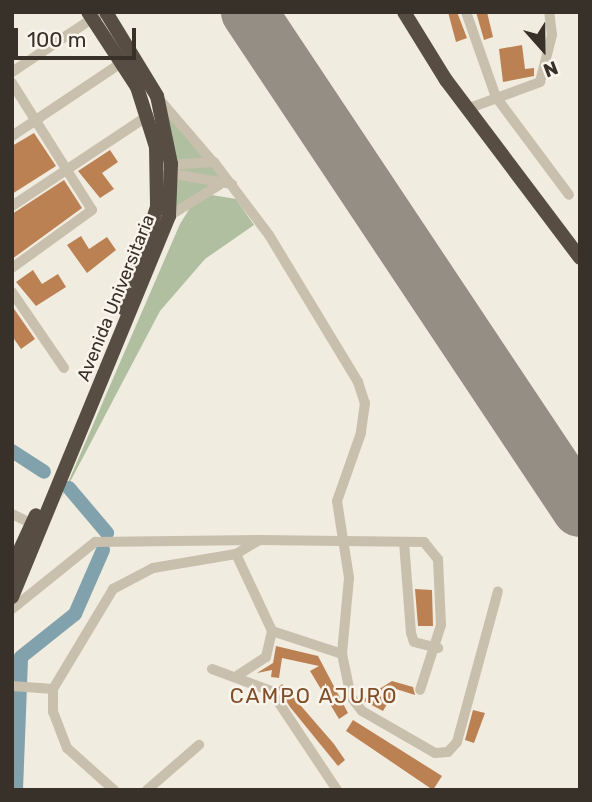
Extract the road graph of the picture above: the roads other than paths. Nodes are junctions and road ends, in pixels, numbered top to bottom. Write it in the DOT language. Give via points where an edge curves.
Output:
graph roads {
  1 [pos="404,12"];
  2 [pos="466,12"];
  3 [pos="549,12"];
  4 [pos="97,14"];
  5 [pos="124,61"];
  6 [pos="12,72"];
  7 [pos="12,83"];
  8 [pos="157,96"];
  9 [pos="496,97"];
  10 [pos="467,109"];
  11 [pos="149,115"];
  12 [pos="36,120"];
  13 [pos="12,136"];
  14 [pos="214,162"];
  15 [pos="68,168"];
  16 [pos="167,169"];
  17 [pos="228,183"];
  18 [pos="569,195"];
  19 [pos="12,206"];
  20 [pos="169,216"];
  21 [pos="580,258"];
  22 [pos="12,268"];
  23 [pos="12,292"];
  24 [pos="64,368"];
  25 [pos="12,514"];
  26 [pos="36,526"];
  27 [pos="341,536"];
  28 [pos="259,540"];
  29 [pos="404,542"];
  30 [pos="236,554"];
  31 [pos="12,567"];
  32 [pos="498,591"];
  33 [pos="12,597"];
  34 [pos="12,609"];
  35 [pos="272,631"];
  36 [pos="438,648"];
  37 [pos="342,654"];
  38 [pos="212,669"];
  39 [pos="238,675"];
  40 [pos="12,686"];
  41 [pos="52,689"];
  42 [pos="420,690"];
  43 [pos="200,745"];
  44 [pos="114,790"];
  45 [pos="147,790"];
  46 [pos="337,790"];
  1 -- 10 [label="highway"];
  2 -- 9 [label="street"];
  3 -- 9 [label="street" via="552,35 540,82"];
  4 -- 5 [label="highway, Avenida Universitaria"];
  4 -- 6 [label="street"];
  4 -- 8 [label="highway, Avenida Universitaria"];
  5 -- 11 [label="highway, Avenida Universitaria"];
  5 -- 12 [label="street"];
  7 -- 12 [label="street"];
  8 -- 14 [label="street"];
  8 -- 16 [label="highway, Avenida Universitaria"];
  9 -- 10 [label="street"];
  9 -- 18 [label="street"];
  10 -- 21 [label="highway"];
  11 -- 15 [label="street"];
  11 -- 16 [label="highway, Avenida Universitaria"];
  12 -- 13 [label="street"];
  12 -- 15 [label="street"];
  14 -- 16 [label="street"];
  14 -- 17 [label="street"];
  15 -- 19 [label="street"];
  15 -- 22 [label="street" via="92,210"];
  16 -- 17 [label="street"];
  16 -- 20 [label="highway, Avenida Universitaria"];
  16 -- 26 [label="highway, Avenida Universitaria" via="145,255"];
  17 -- 20 [label="street"];
  17 -- 27 [label="street" via="325,326 365,403 361,433 337,502"];
  20 -- 26 [label="highway, Avenida Universitaria"];
  23 -- 24 [label="street"];
  25 -- 26 [label="street"];
  26 -- 31 [label="highway"];
  26 -- 33 [label="highway, Avenida Universitaria"];
  27 -- 28 [label="street"];
  27 -- 29 [label="street"];
  27 -- 37 [label="street" via="349,610"];
  28 -- 30 [label="street"];
  28 -- 34 [label="street" via="95,542"];
  29 -- 36 [label="street" via="411,633 414,642"];
  29 -- 36 [label="street" via="424,542 438,559"];
  30 -- 35 [label="street"];
  30 -- 41 [label="street" via="153,568 113,589"];
  32 -- 37 [label="street" via="457,742 448,752 435,753 362,711 347,687"];
  35 -- 37 [label="street"];
  35 -- 39 [label="street" via="266,657"];
  36 -- 42 [label="street"];
  38 -- 39 [label="street"];
  39 -- 46 [label="street" via="262,683 287,709"];
  40 -- 41 [label="street"];
  41 -- 44 [label="street" via="53,712 67,748"];
  43 -- 45 [label="street"];
}
